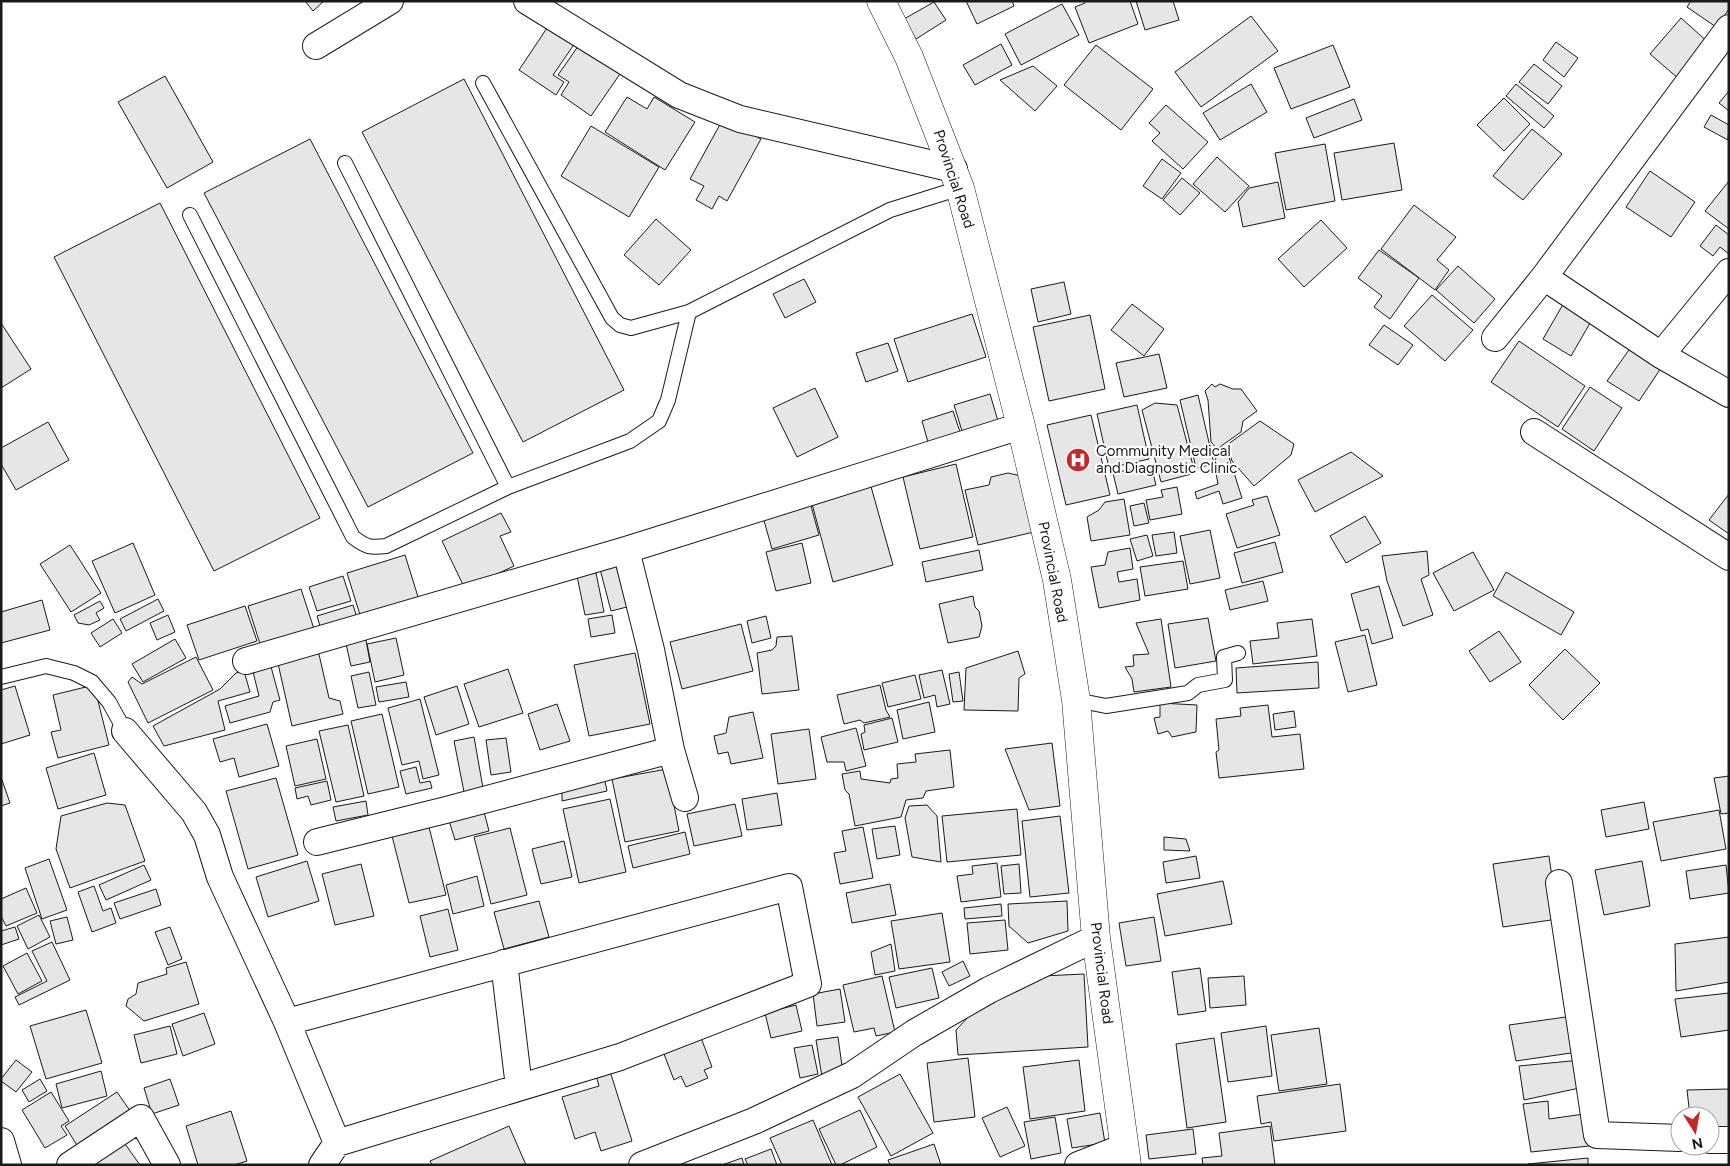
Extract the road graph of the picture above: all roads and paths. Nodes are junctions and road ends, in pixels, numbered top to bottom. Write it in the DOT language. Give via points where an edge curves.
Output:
graph roads {
  1 [pos="390,1"];
  2 [pos="527,1"];
  3 [pos="881,1"];
  4 [pos="1729,28"];
  5 [pos="316,46"];
  6 [pos="484,83"];
  7 [pos="345,163"];
  8 [pos="957,179"];
  9 [pos="190,215"];
  10 [pos="1729,272"];
  11 [pos="1544,277"];
  12 [pos="689,312"];
  13 [pos="1495,338"];
  14 [pos="1661,355"];
  15 [pos="1729,394"];
  16 [pos="1021,426"];
  17 [pos="1534,432"];
  18 [pos="508,487"];
  19 [pos="626,550"];
  20 [pos="1729,557"];
  21 [pos="1238,653"];
  22 [pos="246,661"];
  23 [pos="1,677"];
  24 [pos="1076,700"];
  25 [pos="125,731"];
  26 [pos="671,750"];
  27 [pos="686,798"];
  28 [pos="317,842"];
  29 [pos="1559,883"];
  30 [pos="1096,938"];
  31 [pos="504,963"];
  32 [pos="287,1022"];
  33 [pos="519,1088"];
  34 [pos="1670,1138"];
  35 [pos="1,1141"];
  36 [pos="337,1143"];
  37 [pos="1126,1156"];
  38 [pos="8,1165"];
  39 [pos="70,1165"];
  40 [pos="167,1165"];
  41 [pos="322,1165"];
  42 [pos="642,1165"];
  43 [pos="1078,1165"];
  1 -- 5 [label="street"];
  2 -- 8 [label="street" via="678,95 740,119"];
  3 -- 8 [label="main road, Provincial Road" via="909,57"];
  4 -- 11 [label="street"];
  6 -- 12 [label="lane" via="612,318 620,325 632,328"];
  7 -- 18 [label="lane"];
  8 -- 12 [label="lane"];
  8 -- 16 [label="main road, Provincial Road"];
  9 -- 18 [label="lane" via="353,537 363,545 386,546"];
  10 -- 14 [label="street"];
  11 -- 13 [label="street"];
  11 -- 14 [label="street"];
  12 -- 18 [label="lane" via="668,400 659,421 630,441"];
  14 -- 15 [label="street"];
  16 -- 19 [label="street"];
  16 -- 24 [label="main road, Provincial Road" via="1056,580"];
  17 -- 20 [label="street"];
  19 -- 22 [label="street"];
  19 -- 26 [label="street"];
  21 -- 24 [label="lane" via="1224,657 1225,680 1198,685 1188,693 1106,706"];
  23 -- 25 [label="lane" via="46,666 74,673 92,682 109,702"];
  24 -- 30 [label="main road, Provincial Road"];
  25 -- 32 [label="street" via="194,812 207,835 220,877"];
  26 -- 27 [label="street"];
  26 -- 28 [label="street"];
  29 -- 34 [label="street" via="1597,1135"];
  30 -- 37 [label="main road, Provincial Road"];
  30 -- 42 [label="street" via="988,990 914,1033 852,1075 754,1121"];
  31 -- 32 [label="street"];
  31 -- 33 [label="street"];
  31 -- 33 [label="street" via="789,887 808,984 620,1057"];
  32 -- 36 [label="street"];
  33 -- 36 [label="street"];
  35 -- 38 [label="street"];
  36 -- 41 [label="street"];
  37 -- 43 [label="street"];
  39 -- 40 [label="street" via="141,1118"];
}
